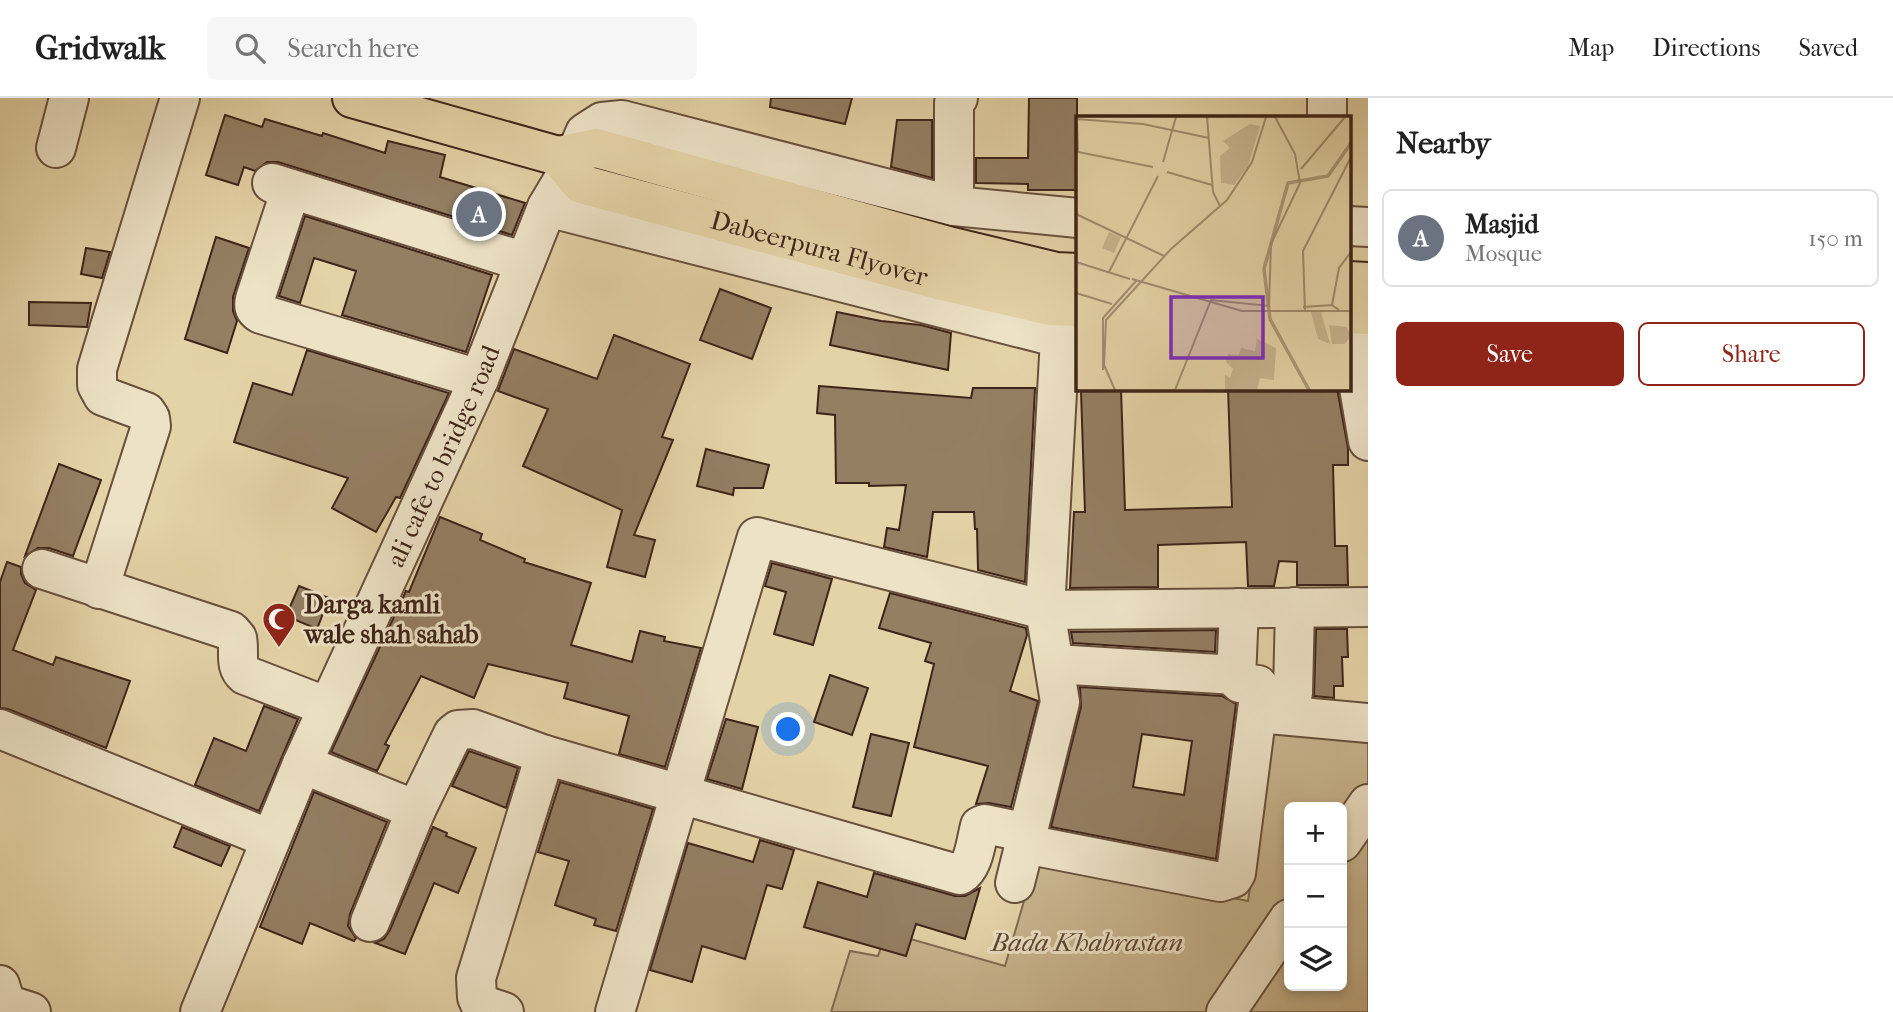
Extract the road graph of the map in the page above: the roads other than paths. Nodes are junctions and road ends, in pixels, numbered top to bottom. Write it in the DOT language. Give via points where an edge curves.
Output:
graph roads {
  1 [pos="69,98"];
  2 [pos="180,98"];
  3 [pos="352,98"];
  4 [pos="958,98"];
  5 [pos="1327,98"];
  6 [pos="1327,116"];
  7 [pos="57,148"];
  8 [pos="576,162"];
  9 [pos="954,206"];
  10 [pos="547,207"];
  11 [pos="1076,218"];
  12 [pos="1350,226"];
  13 [pos="1368,227"];
  14 [pos="525,262"];
  15 [pos="1076,273"];
  16 [pos="1350,281"];
  17 [pos="1368,282"];
  18 [pos="1353,327"];
  19 [pos="1072,328"];
  20 [pos="479,379"];
  21 [pos="1368,441"];
  22 [pos="42,569"];
  23 [pos="99,589"];
  24 [pos="1295,607"];
  25 [pos="1368,607"];
  26 [pos="1239,608"];
  27 [pos="1045,610"];
  28 [pos="1054,664"];
  29 [pos="1251,694"];
  30 [pos="328,707"];
  31 [pos="1368,723"];
  32 [pos="0,729"];
  33 [pos="545,755"];
  34 [pos="302,764"];
  35 [pos="681,795"];
  36 [pos="1368,804"];
  37 [pos="416,810"];
  38 [pos="1347,835"];
  39 [pos="270,839"];
  40 [pos="1026,839"];
  41 [pos="1015,883"];
  42 [pos="370,922"];
  43 [pos="1284,926"];
  44 [pos="0,985"];
  45 [pos="31,1012"];
  46 [pos="200,1012"];
  47 [pos="504,1012"];
  48 [pos="615,1012"];
  49 [pos="1226,1012"];
  1 -- 7 [label="street"];
  2 -- 23 [label="street" via="97,369 103,396 146,412 150,418"];
  3 -- 8 [label="main road"];
  4 -- 9 [label="street" via="954,103"];
  5 -- 6 [label="street"];
  8 -- 9 [label="street, ali cafe to bridge road" via="585,133 602,122 622,120"];
  8 -- 10 [label="street, ali cafe to bridge road"];
  8 -- 15 [label="main road, Dabeerpura Flyover"];
  8 -- 19 [label="main road, Dabeerpura Flyover" via="938,280 1050,306"];
  9 -- 11 [label="street, ali cafe to bridge road"];
  10 -- 14 [label="street, ali cafe to bridge road"];
  10 -- 19 [label="street"];
  12 -- 13 [label="street"];
  14 -- 20 [label="street, ali cafe to bridge road"];
  14 -- 20 [label="street" via="281,186 253,307 256,311"];
  16 -- 17 [label="main road"];
  18 -- 21 [label="street"];
  19 -- 27 [label="street"];
  20 -- 30 [label="street, ali cafe to bridge road"];
  22 -- 23 [label="street"];
  23 -- 30 [label="street" via="231,631 237,638 240,671"];
  24 -- 25 [label="street"];
  24 -- 26 [label="street"];
  24 -- 29 [label="street" via="1293,694 1286,698"];
  26 -- 27 [label="street"];
  26 -- 29 [label="street"];
  27 -- 28 [label="street"];
  27 -- 35 [label="street" via="757,537"];
  28 -- 29 [label="street"];
  28 -- 40 [label="street" via="1060,702"];
  29 -- 31 [label="street"];
  29 -- 40 [label="street" via="1233,878 1220,882"];
  30 -- 34 [label="street, ali cafe to bridge road"];
  32 -- 39 [label="street"];
  33 -- 35 [label="street"];
  33 -- 37 [label="street" via="473,729 458,730"];
  33 -- 47 [label="street" via="476,978 480,1004"];
  34 -- 37 [label="street"];
  34 -- 39 [label="street, ali cafe to bridge road"];
  35 -- 40 [label="street" via="960,875 966,872 981,826"];
  35 -- 48 [label="street"];
  36 -- 38 [label="street"];
  37 -- 42 [label="street"];
  39 -- 46 [label="street, ali cafe to bridge road"];
  40 -- 41 [label="street"];
  43 -- 49 [label="street"];
  44 -- 45 [label="street" via="6,1004"];
}
